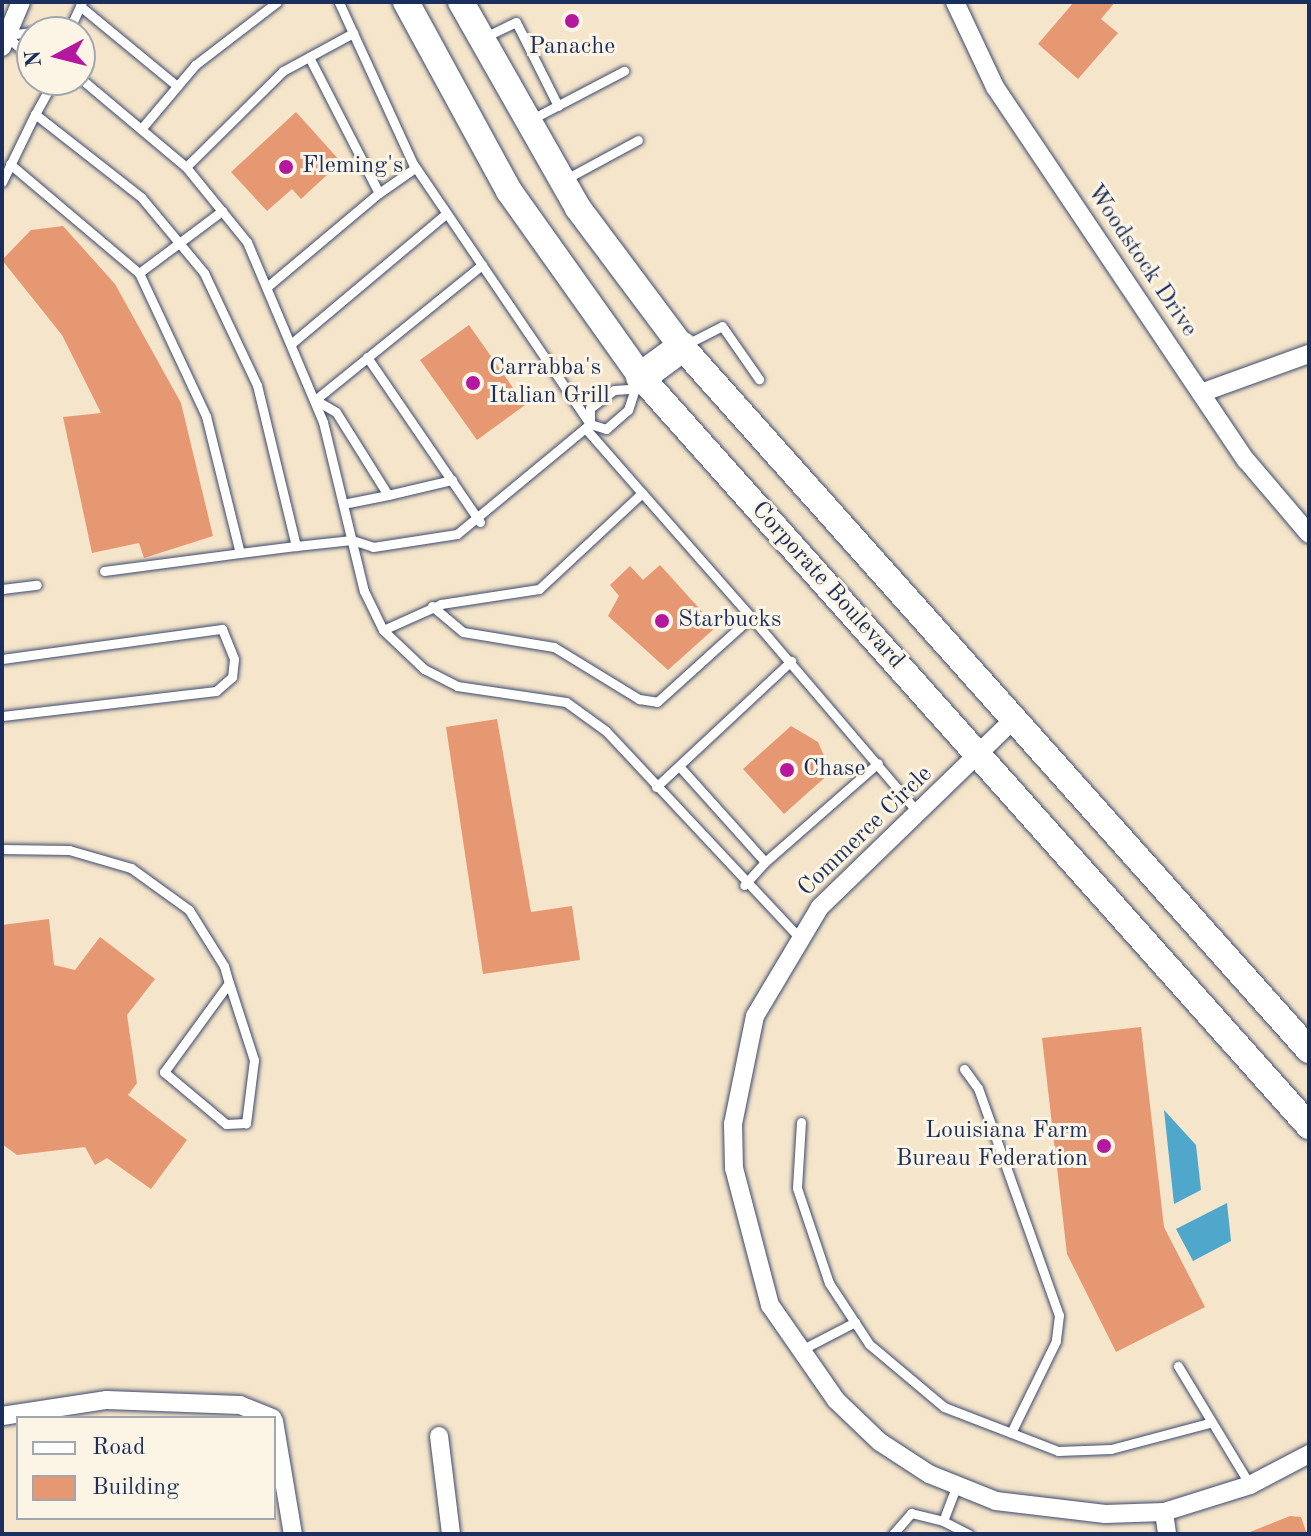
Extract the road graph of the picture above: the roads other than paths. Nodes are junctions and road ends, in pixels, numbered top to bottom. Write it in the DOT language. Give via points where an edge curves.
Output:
graph roads {
  1 [pos="21,2"];
  2 [pos="277,2"];
  3 [pos="339,2"];
  4 [pos="406,2"];
  5 [pos="461,2"];
  6 [pos="955,2"];
  7 [pos="81,4"];
  8 [pos="353,33"];
  9 [pos="4,39"];
  10 [pos="480,39"];
  11 [pos="309,57"];
  12 [pos="624,71"];
  13 [pos="177,86"];
  14 [pos="96,91"];
  15 [pos="45,96"];
  16 [pos="558,106"];
  17 [pos="35,114"];
  18 [pos="526,123"];
  19 [pos="141,129"];
  20 [pos="638,140"];
  21 [pos="10,164"];
  22 [pos="186,167"];
  23 [pos="415,168"];
  24 [pos="2,182"];
  25 [pos="561,182"];
  26 [pos="379,193"];
  27 [pos="222,211"];
  28 [pos="446,214"];
  29 [pos="180,244"];
  30 [pos="482,265"];
  31 [pos="139,273"];
  32 [pos="268,286"];
  33 [pos="292,343"];
  34 [pos="682,347"];
  35 [pos="1309,354"];
  36 [pos="367,357"];
  37 [pos="759,379"];
  38 [pos="635,383"];
  39 [pos="1201,393"];
  40 [pos="315,400"];
  41 [pos="588,426"];
  42 [pos="452,480"];
  43 [pos="642,493"];
  44 [pos="388,495"];
  45 [pos="343,504"];
  46 [pos="480,522"];
  47 [pos="1309,534"];
  48 [pos="352,540"];
  49 [pos="296,546"];
  50 [pos="240,553"];
  51 [pos="104,571"];
  52 [pos="37,585"];
  53 [pos="2,589"];
  54 [pos="432,606"];
  55 [pos="751,617"];
  56 [pos="383,630"];
  57 [pos="2,659"];
  58 [pos="791,661"];
  59 [pos="2,716"];
  60 [pos="1013,720"];
  61 [pos="979,756"];
  62 [pos="878,763"];
  63 [pos="679,766"];
  64 [pos="656,787"];
  65 [pos="919,814"];
  66 [pos="2,849"];
  67 [pos="765,862"];
  68 [pos="744,885"];
  69 [pos="797,935"];
  70 [pos="229,983"];
  71 [pos="1309,1050"];
  72 [pos="964,1069"];
  73 [pos="801,1122"];
  74 [pos="1309,1126"];
  75 [pos="855,1322"];
  76 [pos="799,1352"];
  77 [pos="1178,1366"];
  78 [pos="2,1416"];
  79 [pos="266,1416"];
  80 [pos="1209,1423"];
  81 [pos="1011,1433"];
  82 [pos="276,1436"];
  83 [pos="439,1436"];
  84 [pos="1309,1454"];
  85 [pos="1250,1485"];
  86 [pos="956,1487"];
  87 [pos="1164,1512"];
  88 [pos="943,1521"];
  89 [pos="293,1534"];
  90 [pos="451,1534"];
  91 [pos="893,1534"];
  92 [pos="969,1534"];
  93 [pos="1167,1534"];
  1 -- 9 [label="street"];
  2 -- 13 [label="lane" via="243,23"];
  3 -- 8 [label="lane"];
  4 -- 38 [label="street, Corporate Boulevard" via="509,191"];
  5 -- 10 [label="street, Corporate Boulevard"];
  6 -- 39 [label="street, Woodstock Drive" via="995,87"];
  7 -- 13 [label="lane"];
  8 -- 11 [label="lane"];
  8 -- 23 [label="lane"];
  10 -- 16 [label="lane" via="516,22"];
  10 -- 18 [label="street, Corporate Boulevard"];
  11 -- 22 [label="lane" via="240,108"];
  11 -- 26 [label="lane"];
  12 -- 16 [label="lane"];
  13 -- 19 [label="lane"];
  14 -- 19 [label="lane"];
  15 -- 17 [label="lane"];
  16 -- 18 [label="lane"];
  17 -- 21 [label="lane"];
  17 -- 29 [label="lane" via="141,197"];
  18 -- 25 [label="street, Corporate Boulevard"];
  19 -- 22 [label="lane"];
  20 -- 25 [label="lane"];
  21 -- 24 [label="lane"];
  21 -- 31 [label="lane"];
  22 -- 27 [label="lane"];
  23 -- 26 [label="lane"];
  23 -- 28 [label="lane"];
  25 -- 34 [label="street, Corporate Boulevard"];
  26 -- 32 [label="lane"];
  27 -- 29 [label="lane"];
  27 -- 32 [label="lane"];
  28 -- 30 [label="lane"];
  28 -- 33 [label="lane"];
  29 -- 31 [label="lane"];
  29 -- 49 [label="lane" via="204,273 257,385"];
  30 -- 36 [label="lane"];
  30 -- 41 [label="lane"];
  31 -- 50 [label="lane" via="206,416"];
  32 -- 33 [label="lane"];
  33 -- 40 [label="lane"];
  34 -- 37 [label="lane" via="722,326"];
  34 -- 38 [label="main road"];
  34 -- 60 [label="street, Corporate Boulevard"];
  35 -- 39 [label="street"];
  36 -- 40 [label="lane"];
  36 -- 42 [label="lane"];
  38 -- 41 [label="lane" via="614,390 590,408"];
  38 -- 41 [label="lane" via="628,410 606,429"];
  38 -- 61 [label="street, Corporate Boulevard"];
  39 -- 47 [label="street, Woodstock Drive"];
  40 -- 44 [label="lane" via="336,412"];
  40 -- 45 [label="lane"];
  41 -- 43 [label="lane"];
  41 -- 46 [label="lane"];
  42 -- 44 [label="lane"];
  42 -- 46 [label="lane"];
  43 -- 54 [label="lane" via="539,589"];
  43 -- 55 [label="lane"];
  44 -- 45 [label="lane"];
  45 -- 48 [label="lane"];
  46 -- 48 [label="lane" via="457,534 373,547"];
  48 -- 49 [label="lane"];
  48 -- 56 [label="lane"];
  49 -- 50 [label="lane"];
  50 -- 51 [label="lane"];
  52 -- 53 [label="lane"];
  54 -- 55 [label="lane" via="463,632 554,647 639,699 657,702"];
  54 -- 56 [label="lane"];
  55 -- 58 [label="lane"];
  56 -- 64 [label="lane" via="424,669 457,686 566,702 606,731"];
  57 -- 59 [label="lane" via="222,629 234,659 232,677 216,691"];
  58 -- 62 [label="lane"];
  58 -- 63 [label="lane"];
  60 -- 61 [label="street, Commerce Circle"];
  60 -- 71 [label="street, Corporate Boulevard"];
  61 -- 65 [label="street, Commerce Circle"];
  61 -- 74 [label="street, Corporate Boulevard"];
  62 -- 65 [label="lane"];
  62 -- 67 [label="lane"];
  63 -- 64 [label="lane"];
  63 -- 67 [label="lane"];
  64 -- 68 [label="lane"];
  65 -- 69 [label="street, Commerce Circle"];
  66 -- 70 [label="lane" via="69,850 131,868 189,910"];
  67 -- 68 [label="lane"];
  68 -- 69 [label="lane"];
  69 -- 76 [label="street, Commerce Circle" via="755,1016 733,1124 754,1263"];
  70 -- 70 [label="lane" via="254,1060 246,1123 226,1124 164,1072"];
  72 -- 81 [label="lane" via="978,1088 1059,1315 1056,1341"];
  73 -- 75 [label="lane" via="797,1188 829,1283"];
  75 -- 76 [label="lane"];
  75 -- 81 [label="lane" via="869,1344 944,1407"];
  76 -- 86 [label="street, Commerce Circle" via="880,1442"];
  77 -- 80 [label="lane"];
  78 -- 79 [label="street" via="107,1400 240,1405"];
  80 -- 81 [label="lane" via="1098,1450 1058,1451"];
  80 -- 85 [label="lane"];
  82 -- 89 [label="street"];
  83 -- 90 [label="street"];
  84 -- 85 [label="street, Commerce Circle"];
  85 -- 87 [label="street, Commerce Circle"];
  86 -- 87 [label="street, Commerce Circle" via="1036,1509"];
  86 -- 88 [label="lane"];
  87 -- 93 [label="street"];
  88 -- 91 [label="lane" via="911,1513"];
  88 -- 92 [label="lane"];
}
